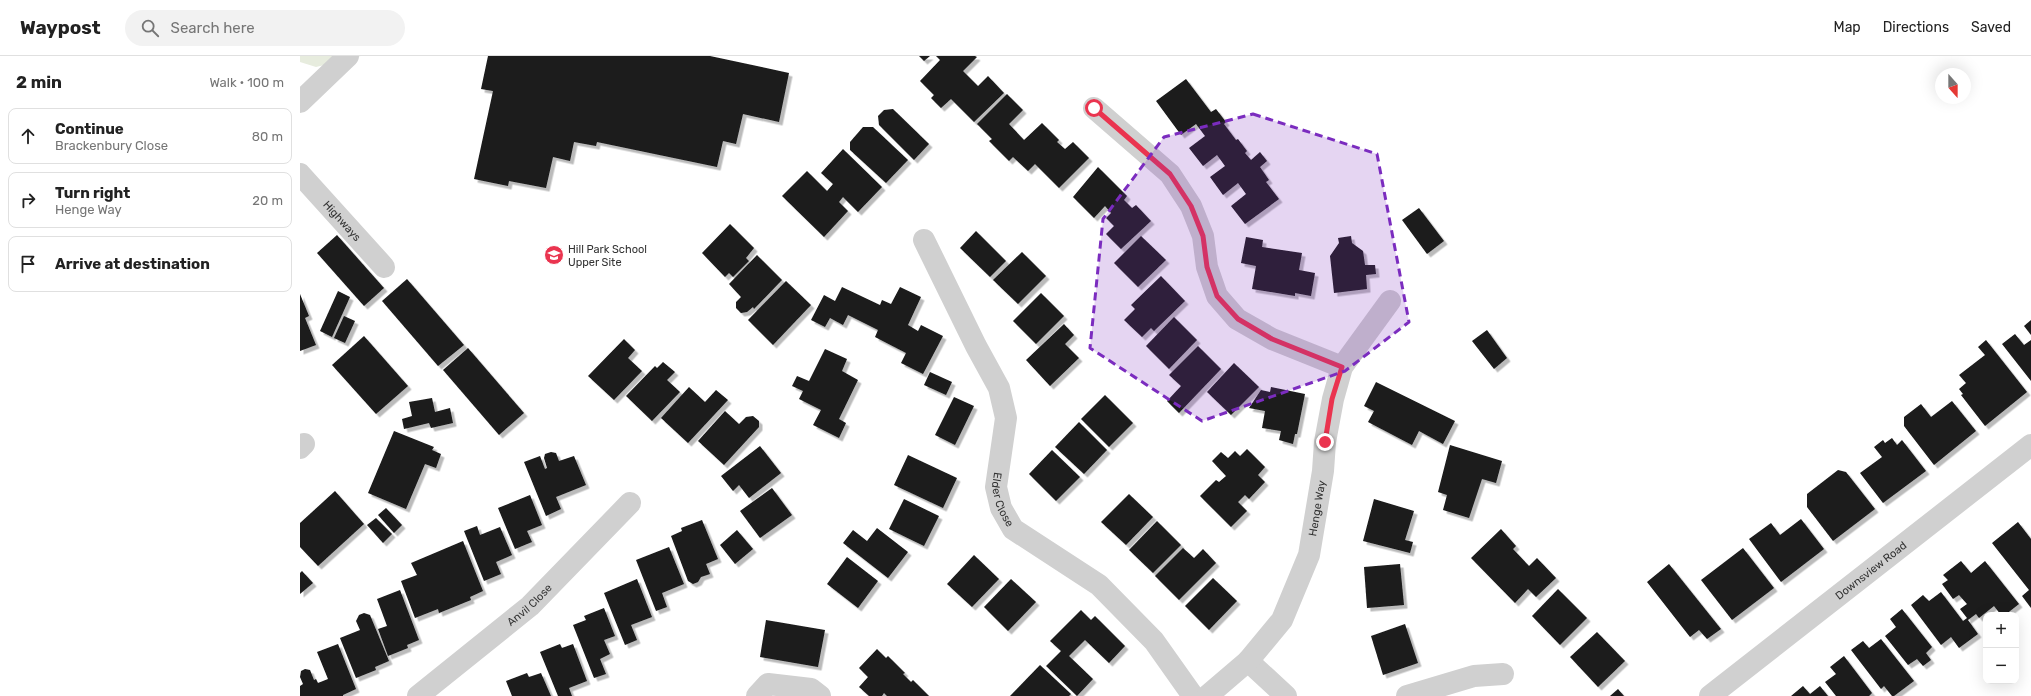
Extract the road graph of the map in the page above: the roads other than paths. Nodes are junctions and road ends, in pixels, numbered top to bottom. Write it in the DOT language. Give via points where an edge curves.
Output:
graph roads {
  1 [pos="348,56"];
  2 [pos="300,102"];
  3 [pos="1094,108"];
  4 [pos="300,174"];
  5 [pos="924,240"];
  6 [pos="384,267"];
  7 [pos="1390,301"];
  8 [pos="1342,367"];
  9 [pos="2031,445"];
  10 [pos="630,503"];
  11 [pos="1248,661"];
  12 [pos="1503,674"];
  13 [pos="418,696"];
  14 [pos="757,696"];
  15 [pos="819,696"];
  16 [pos="1192,696"];
  17 [pos="1207,696"];
  18 [pos="1286,696"];
  19 [pos="1407,696"];
  20 [pos="1710,696"];
  1 -- 2 [label="street"];
  3 -- 8 [label="street" via="1170,174 1191,206 1203,236 1207,267 1217,296 1238,319 1272,339"];
  4 -- 6 [label="street, Highways"];
  5 -- 16 [label="street, Elder Close" via="999,388 1006,418 996,487 1001,508 1013,529 1099,585 1154,642"];
  7 -- 8 [label="street, Henge Way"];
  8 -- 11 [label="street, Henge Way" via="1332,399 1309,555 1282,620"];
  9 -- 20 [label="street, Downsview Road"];
  10 -- 13 [label="street, Anvil Close" via="530,606"];
  11 -- 17 [label="street, Henge Way"];
  11 -- 18 [label="street"];
  12 -- 19 [label="street" via="1474,676"];
  14 -- 15 [label="street" via="768,684 811,689"];
}
